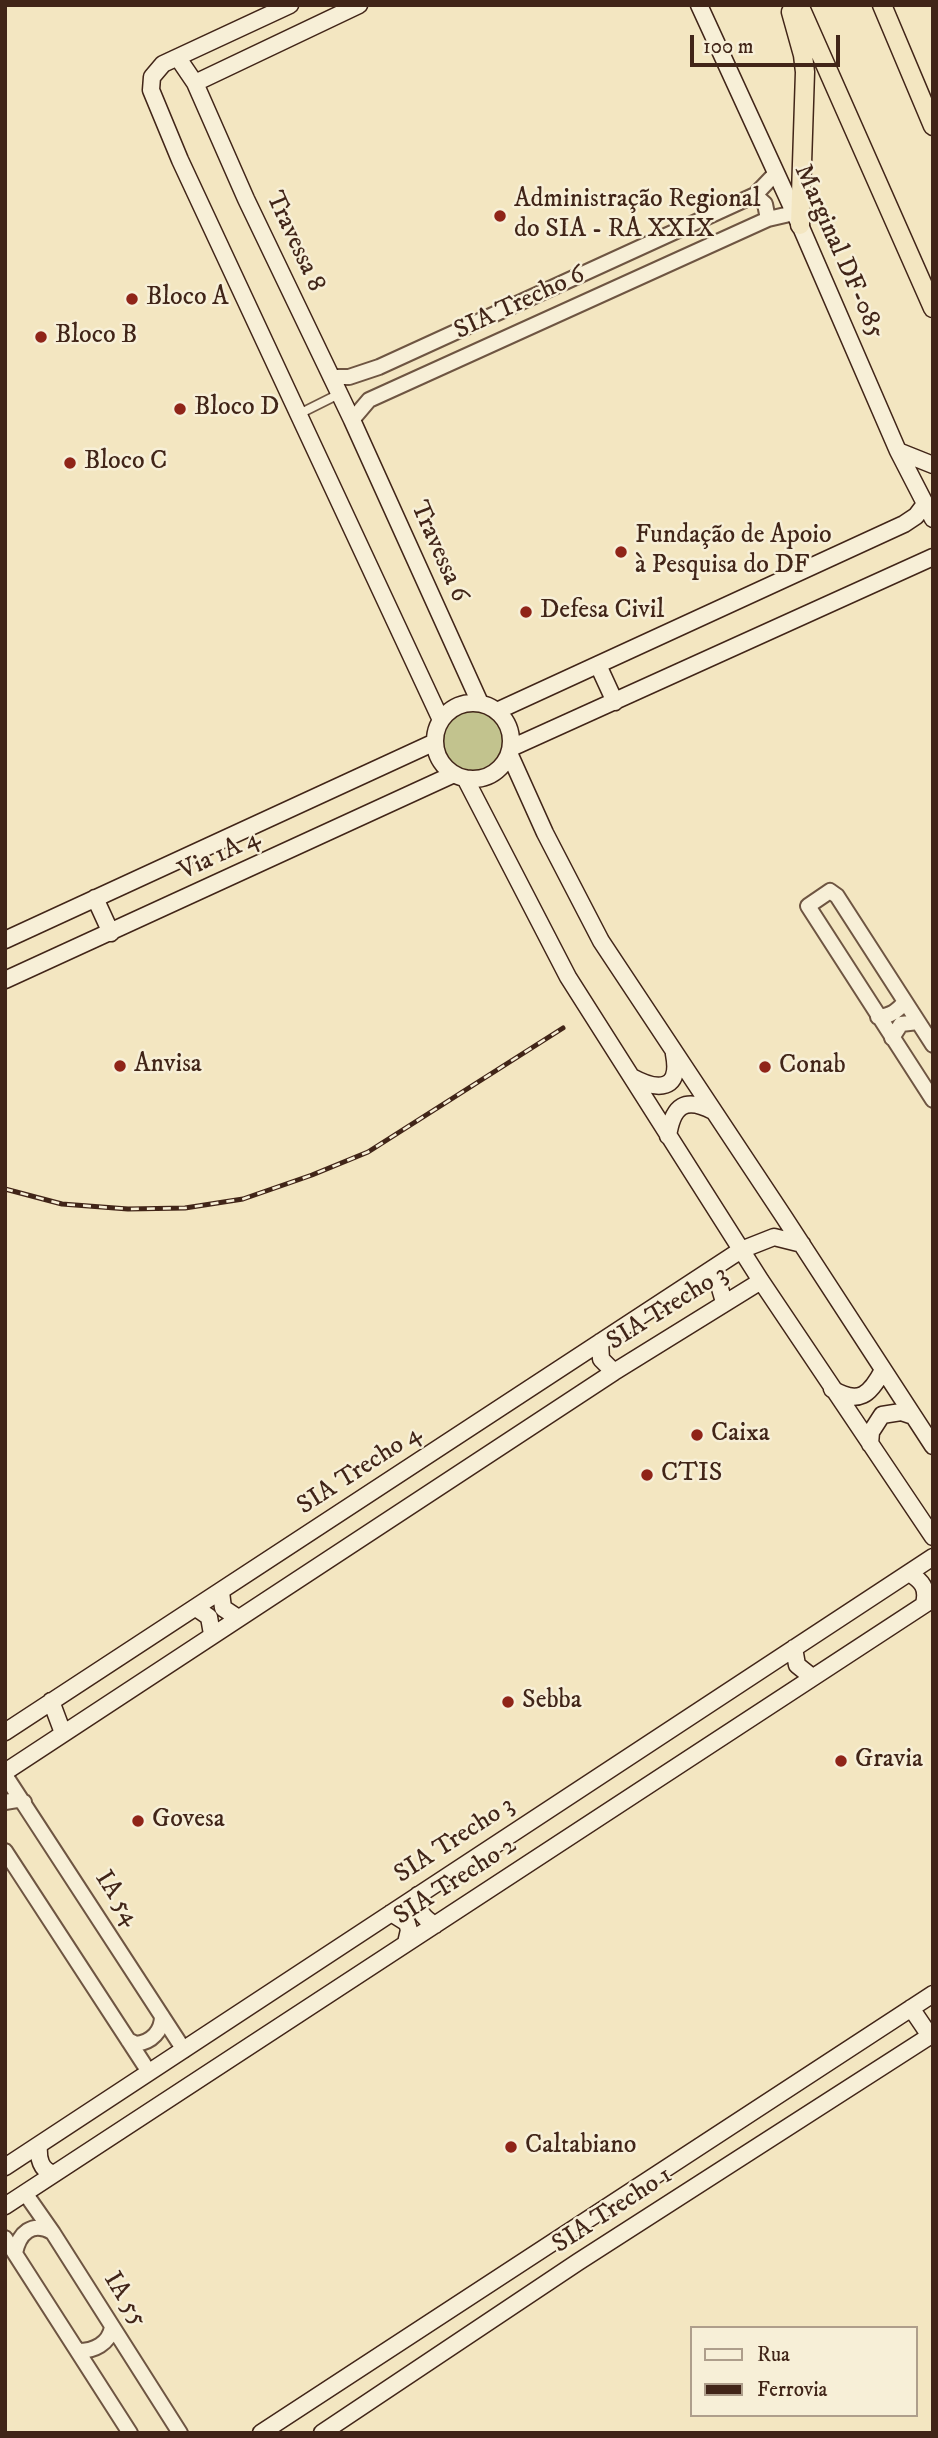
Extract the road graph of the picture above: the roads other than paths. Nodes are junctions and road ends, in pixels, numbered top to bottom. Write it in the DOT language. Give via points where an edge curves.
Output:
graph roads {
  1 [pos="290,5"];
  2 [pos="359,5"];
  3 [pos="699,5"];
  4 [pos="788,5"];
  5 [pos="799,5"];
  6 [pos="882,5"];
  7 [pos="201,46"];
  8 [pos="178,58"];
  9 [pos="218,71"];
  10 [pos="195,83"];
  11 [pos="933,126"];
  12 [pos="776,173"];
  13 [pos="755,195"];
  14 [pos="768,219"];
  15 [pos="797,219"];
  16 [pos="585,272"];
  17 [pos="556,285"];
  18 [pos="598,295"];
  19 [pos="933,309"];
  20 [pos="566,310"];
  21 [pos="379,366"];
  22 [pos="331,377"];
  23 [pos="389,391"];
  24 [pos="339,394"];
  25 [pos="299,414"];
  26 [pos="352,420"];
  27 [pos="898,451"];
  28 [pos="933,465"];
  29 [pos="929,512"];
  30 [pos="933,557"];
  31 [pos="598,665"];
  32 [pos="615,702"];
  33 [pos="480,703"];
  34 [pos="497,711"];
  35 [pos="441,720"];
  36 [pos="435,742"];
  37 [pos="510,750"];
  38 [pos="460,776"];
  39 [pos="95,898"];
  40 [pos="111,933"];
  41 [pos="5,940"];
  42 [pos="5,980"];
  43 [pos="905,1002"];
  44 [pos="878,1017"];
  45 [pos="918,1022"];
  46 [pos="892,1038"];
  47 [pos="933,1045"];
  48 [pos="673,1049"];
  49 [pos="629,1076"];
  50 [pos="933,1100"];
  51 [pos="713,1111"];
  52 [pos="668,1136"];
  53 [pos="802,1244"];
  54 [pos="741,1250"];
  55 [pos="706,1274"];
  56 [pos="761,1281"];
  57 [pos="724,1302"];
  58 [pos="600,1342"];
  59 [pos="883,1370"];
  60 [pos="614,1371"];
  61 [pos="832,1389"];
  62 [pos="913,1416"];
  63 [pos="870,1444"];
  64 [pos="933,1446"];
  65 [pos="933,1537"];
  66 [pos="933,1557"];
  67 [pos="909,1573"];
  68 [pos="221,1592"];
  69 [pos="928,1602"];
  70 [pos="196,1608"];
  71 [pos="237,1618"];
  72 [pos="212,1634"];
  73 [pos="794,1648"];
  74 [pos="812,1677"];
  75 [pos="51,1702"];
  76 [pos="5,1732"];
  77 [pos="63,1733"];
  78 [pos="5,1774"];
  79 [pos="5,1802"];
  80 [pos="24,1802"];
  81 [pos="5,1851"];
  82 [pos="418,1895"];
  83 [pos="391,1913"];
  84 [pos="435,1925"];
  85 [pos="406,1943"];
  86 [pos="933,1994"];
  87 [pos="911,2008"];
  88 [pos="162,2016"];
  89 [pos="931,2035"];
  90 [pos="128,2040"];
  91 [pos="184,2050"];
  92 [pos="149,2072"];
  93 [pos="39,2145"];
  94 [pos="5,2167"];
  95 [pos="54,2174"];
  96 [pos="25,2193"];
  97 [pos="5,2206"];
  98 [pos="594,2215"];
  99 [pos="53,2233"];
  100 [pos="560,2237"];
  101 [pos="5,2238"];
  102 [pos="608,2242"];
  103 [pos="15,2253"];
  104 [pos="579,2262"];
  105 [pos="111,2327"];
  106 [pos="78,2351"];
  107 [pos="131,2433"];
  108 [pos="180,2433"];
  109 [pos="261,2433"];
  110 [pos="322,2433"];
  1 -- 7 [label="main road"];
  2 -- 9 [label="main road"];
  3 -- 12 [label="main road, Marginal DF-085"];
  4 -- 15 [label="highway" via="805,72"];
  5 -- 19 [label="highway"];
  6 -- 11 [label="highway"];
  7 -- 8 [label="main road"];
  7 -- 9 [label="main road" via="204,60"];
  8 -- 10 [label="main road, Travessa 8"];
  8 -- 25 [label="main road" via="159,67 151,90"];
  9 -- 10 [label="main road"];
  10 -- 22 [label="main road, Travessa 8"];
  12 -- 13 [label="street"];
  12 -- 15 [label="main road, Marginal DF-085"];
  13 -- 14 [label="street" via="765,204"];
  13 -- 16 [label="street"];
  14 -- 15 [label="street, SIA Trecho 6"];
  14 -- 18 [label="street, SIA Trecho 6"];
  15 -- 27 [label="main road, Marginal DF-085"];
  16 -- 17 [label="street"];
  16 -- 18 [label="street" via="583,285"];
  17 -- 20 [label="street" via="564,286 572,296"];
  17 -- 21 [label="street"];
  18 -- 20 [label="street, SIA Trecho 6"];
  20 -- 23 [label="street, SIA Trecho 6"];
  21 -- 22 [label="street" via="349,377"];
  21 -- 23 [label="street" via="377,376"];
  22 -- 24 [label="main road, Travessa 8"];
  23 -- 26 [label="street, SIA Trecho 6" via="369,400"];
  24 -- 25 [label="street"];
  24 -- 26 [label="main road, Travessa 8"];
  25 -- 35 [label="main road"];
  26 -- 33 [label="main road, Travessa 6"];
  27 -- 28 [label="main road"];
  27 -- 29 [label="main road, Marginal DF-085"];
  29 -- 31 [label="main road"];
  30 -- 32 [label="main road"];
  31 -- 32 [label="main road"];
  31 -- 34 [label="main road"];
  32 -- 37 [label="main road"];
  33 -- 34 [label="main road"];
  33 -- 35 [label="main road" via="458,706"];
  34 -- 37 [label="main road" via="509,727"];
  35 -- 36 [label="main road"];
  36 -- 38 [label="main road" via="444,766"];
  36 -- 39 [label="main road, Via 1A 4"];
  37 -- 38 [label="main road" via="492,774 479,779"];
  37 -- 48 [label="main road" via="545,833 601,942"];
  38 -- 40 [label="main road, Via 1A 4"];
  38 -- 49 [label="main road" via="568,977"];
  39 -- 40 [label="main road"];
  39 -- 41 [label="main road, Via 1A 4"];
  40 -- 42 [label="main road, Via 1A 4"];
  43 -- 44 [label="street" via="887,1017"];
  43 -- 44 [label="street" via="830,891 808,906"];
  43 -- 45 [label="street"];
  44 -- 46 [label="street"];
  45 -- 46 [label="street" via="901,1024"];
  45 -- 47 [label="street"];
  46 -- 50 [label="street"];
  48 -- 49 [label="main road" via="676,1067 670,1083 652,1087"];
  48 -- 51 [label="main road"];
  49 -- 52 [label="main road"];
  51 -- 52 [label="main road" via="694,1103 679,1108"];
  51 -- 53 [label="main road"];
  52 -- 54 [label="main road"];
  53 -- 54 [label="main road, SIA Trecho 4" via="774,1237"];
  53 -- 59 [label="main road"];
  54 -- 55 [label="main road, SIA Trecho 4"];
  54 -- 56 [label="main road"];
  55 -- 57 [label="main road" via="719,1285"];
  55 -- 58 [label="main road, SIA Trecho 4"];
  56 -- 57 [label="main road, SIA Trecho 3"];
  56 -- 61 [label="main road"];
  57 -- 60 [label="main road, SIA Trecho 3"];
  58 -- 60 [label="main road" via="601,1359"];
  58 -- 68 [label="main road, SIA Trecho 4"];
  59 -- 61 [label="main road" via="861,1396 852,1398"];
  59 -- 62 [label="main road"];
  60 -- 71 [label="main road, SIA Trecho 3"];
  61 -- 63 [label="main road"];
  62 -- 63 [label="main road" via="901,1412 882,1415 871,1432"];
  62 -- 64 [label="main road"];
  63 -- 65 [label="main road"];
  66 -- 67 [label="main road, SIA Trecho 3"];
  67 -- 69 [label="main road" via="924,1585"];
  67 -- 73 [label="main road, SIA Trecho 3"];
  68 -- 70 [label="main road, SIA Trecho 4"];
  68 -- 71 [label="main road" via="223,1608"];
  69 -- 74 [label="main road, SIA Trecho 2"];
  70 -- 72 [label="main road" via="209,1617"];
  70 -- 75 [label="main road, SIA Trecho 4"];
  71 -- 72 [label="main road, SIA Trecho 3"];
  72 -- 77 [label="main road, SIA Trecho 3"];
  73 -- 74 [label="main road" via="797,1665"];
  73 -- 82 [label="main road, SIA Trecho 3"];
  74 -- 84 [label="main road, SIA Trecho 2"];
  75 -- 76 [label="main road, SIA Trecho 4"];
  75 -- 77 [label="main road"];
  77 -- 78 [label="main road, SIA Trecho 3"];
  78 -- 80 [label="street, IA 54"];
  79 -- 80 [label="street"];
  80 -- 88 [label="street, IA 54"];
  81 -- 90 [label="street"];
  82 -- 83 [label="main road, SIA Trecho 3"];
  82 -- 84 [label="main road" via="421,1913"];
  83 -- 85 [label="main road" via="407,1923"];
  83 -- 91 [label="main road, SIA Trecho 3"];
  84 -- 85 [label="main road, SIA Trecho 2"];
  85 -- 95 [label="main road, SIA Trecho 2"];
  86 -- 87 [label="main road"];
  87 -- 89 [label="main road"];
  87 -- 98 [label="main road"];
  88 -- 90 [label="street" via="162,2025 150,2039 136,2044"];
  88 -- 91 [label="street, IA 54"];
  89 -- 102 [label="main road, SIA Trecho 1"];
  90 -- 92 [label="street"];
  91 -- 92 [label="main road, SIA Trecho 3"];
  92 -- 93 [label="main road, SIA Trecho 3"];
  93 -- 94 [label="main road, SIA Trecho 3"];
  93 -- 95 [label="main road" via="41,2165"];
  95 -- 96 [label="main road, SIA Trecho 2"];
  96 -- 97 [label="main road, SIA Trecho 2"];
  96 -- 99 [label="street, IA 55"];
  98 -- 100 [label="main road"];
  98 -- 102 [label="main road" via="594,2234"];
  99 -- 103 [label="street" via="43,2227 32,2228 17,2243"];
  99 -- 105 [label="street, IA 55"];
  100 -- 104 [label="main road" via="574,2247"];
  100 -- 109 [label="main road"];
  101 -- 103 [label="street"];
  102 -- 104 [label="main road, SIA Trecho 1"];
  103 -- 106 [label="street"];
  104 -- 110 [label="main road, SIA Trecho 1"];
  105 -- 106 [label="street" via="111,2335 102,2345"];
  105 -- 108 [label="street, IA 55"];
  106 -- 107 [label="street"];
}
